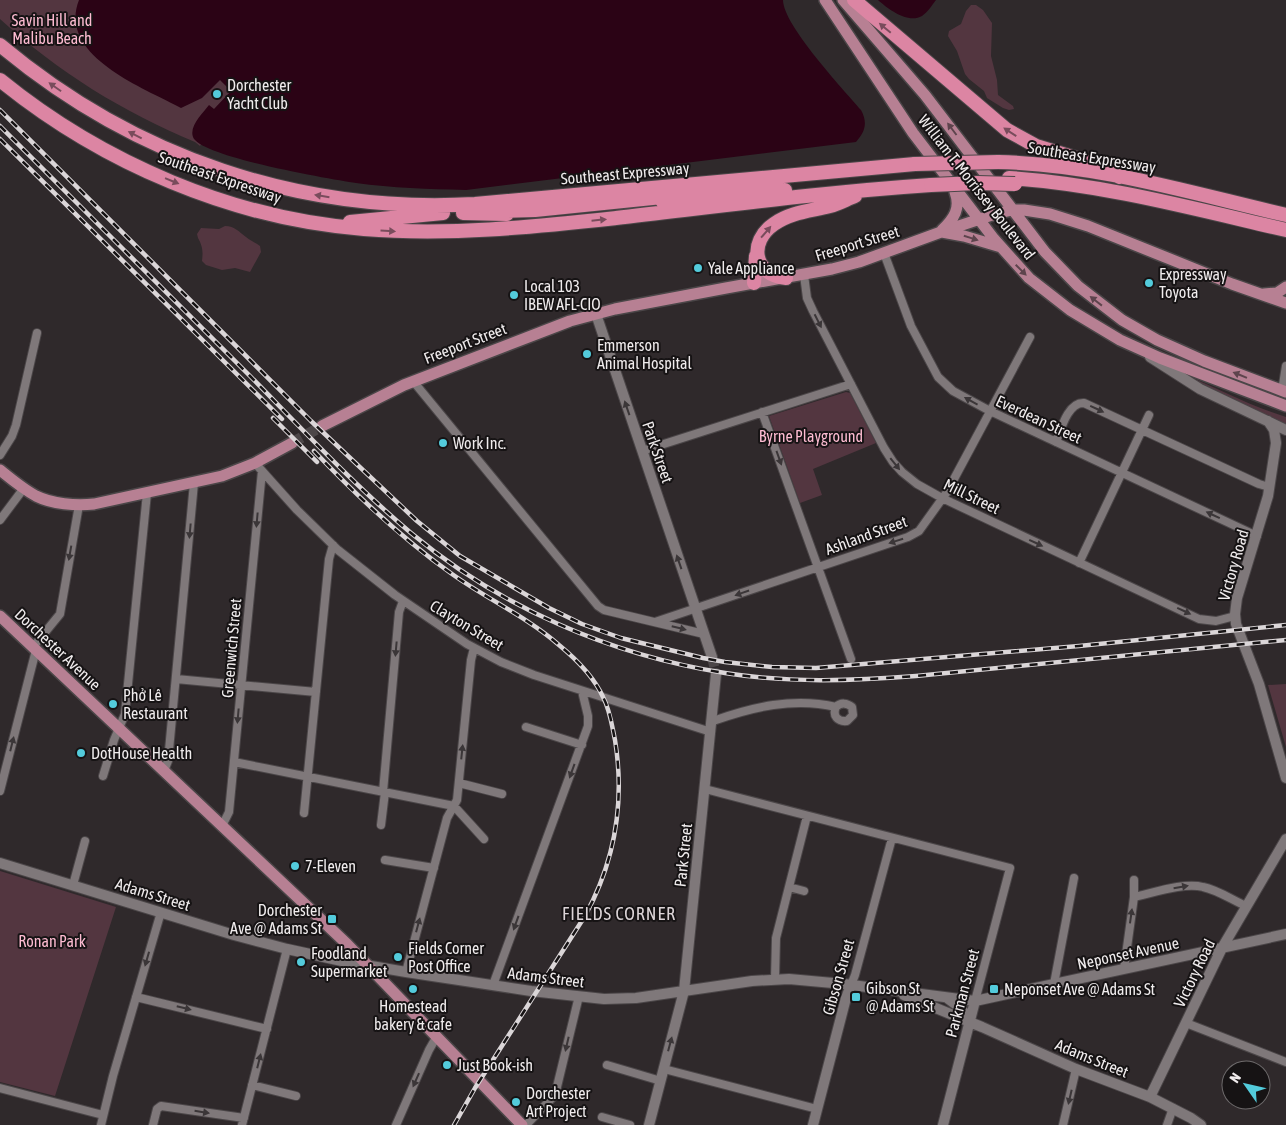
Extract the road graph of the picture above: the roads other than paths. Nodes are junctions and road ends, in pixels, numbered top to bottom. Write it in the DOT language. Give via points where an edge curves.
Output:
graph roads {
  1 [pos="825,0"];
  2 [pos="843,0"];
  3 [pos="854,0"];
  4 [pos="0,45"];
  5 [pos="0,80"];
  6 [pos="1006,173"];
  7 [pos="923,174"];
  8 [pos="1120,176"];
  9 [pos="952,186"];
  10 [pos="868,190"];
  11 [pos="370,202"];
  12 [pos="1012,210"];
  13 [pos="452,212"];
  14 [pos="978,220"];
  15 [pos="322,224"];
  16 [pos="1285,227"];
  17 [pos="941,232"];
  18 [pos="1001,247"];
  19 [pos="756,251"];
  20 [pos="884,253"];
  21 [pos="804,275"];
  22 [pos="786,278"];
  23 [pos="754,283"];
  24 [pos="1286,287"];
  25 [pos="1262,294"];
  26 [pos="1286,303"];
  27 [pos="596,314"];
  28 [pos="37,332"];
  29 [pos="1030,337"];
  30 [pos="1132,346"];
  31 [pos="1286,366"];
  32 [pos="413,381"];
  33 [pos="851,384"];
  34 [pos="1284,392"];
  35 [pos="1286,406"];
  36 [pos="990,411"];
  37 [pos="762,412"];
  38 [pos="1149,415"];
  39 [pos="1268,421"];
  40 [pos="322,426"];
  41 [pos="1142,430"];
  42 [pos="1286,430"];
  43 [pos="1286,437"];
  44 [pos="1056,442"];
  45 [pos="292,443"];
  46 [pos="1276,443"];
  47 [pos="642,450"];
  48 [pos="0,455"];
  49 [pos="258,467"];
  50 [pos="0,470"];
  51 [pos="1121,473"];
  52 [pos="194,483"];
  53 [pos="1269,487"];
  54 [pos="24,488"];
  55 [pos="147,493"];
  56 [pos="942,498"];
  57 [pos="79,504"];
  58 [pos="0,520"];
  59 [pos="1257,536"];
  60 [pos="333,545"];
  61 [pos="1079,563"];
  62 [pos="819,567"];
  63 [pos="403,601"];
  64 [pos="695,608"];
  65 [pos="0,616"];
  66 [pos="1235,616"];
  67 [pos="654,622"];
  68 [pos="704,634"];
  69 [pos="34,648"];
  70 [pos="474,648"];
  71 [pos="712,657"];
  72 [pos="851,659"];
  73 [pos="716,674"];
  74 [pos="176,679"];
  75 [pos="241,685"];
  76 [pos="582,690"];
  77 [pos="316,692"];
  78 [pos="836,707"];
  79 [pos="712,721"];
  80 [pos="526,727"];
  81 [pos="119,728"];
  82 [pos="711,732"];
  83 [pos="582,745"];
  84 [pos="234,762"];
  85 [pos="164,771"];
  86 [pos="103,776"];
  87 [pos="308,777"];
  88 [pos="1286,778"];
  89 [pos="459,783"];
  90 [pos="705,789"];
  91 [pos="0,791"];
  92 [pos="384,792"];
  93 [pos="502,794"];
  94 [pos="454,806"];
  95 [pos="304,813"];
  96 [pos="807,816"];
  97 [pos="381,825"];
  98 [pos="222,826"];
  99 [pos="892,838"];
  100 [pos="484,839"];
  101 [pos="1286,839"];
  102 [pos="84,841"];
  103 [pos="1282,852"];
  104 [pos="385,860"];
  105 [pos="0,863"];
  106 [pos="434,868"];
  107 [pos="1074,878"];
  108 [pos="1134,880"];
  109 [pos="73,885"];
  110 [pos="789,887"];
  111 [pos="804,892"];
  112 [pos="1134,897"];
  113 [pos="1246,906"];
  114 [pos="161,912"];
  115 [pos="1286,934"];
  116 [pos="1222,948"];
  117 [pos="287,949"];
  118 [pos="369,966"];
  119 [pos="1124,969"];
  120 [pos="406,972"];
  121 [pos="775,979"];
  122 [pos="1054,984"];
  123 [pos="493,985"];
  124 [pos="851,985"];
  125 [pos="892,990"];
  126 [pos="684,992"];
  127 [pos="579,996"];
  128 [pos="136,997"];
  129 [pos="947,998"];
  130 [pos="975,1001"];
  131 [pos="970,1022"];
  132 [pos="1186,1023"];
  133 [pos="266,1029"];
  134 [pos="437,1036"];
  135 [pos="1286,1062"];
  136 [pos="606,1065"];
  137 [pos="664,1069"];
  138 [pos="1076,1069"];
  139 [pos="661,1081"];
  140 [pos="252,1085"];
  141 [pos="0,1088"];
  142 [pos="296,1096"];
  143 [pos="1150,1097"];
  144 [pos="1172,1108"];
  145 [pos="817,1109"];
  146 [pos="103,1115"];
  147 [pos="602,1117"];
  148 [pos="243,1122"];
  149 [pos="101,1125"];
  150 [pos="153,1125"];
  151 [pos="396,1125"];
  152 [pos="522,1125"];
  153 [pos="526,1125"];
  154 [pos="630,1125"];
  155 [pos="650,1125"];
  156 [pos="813,1125"];
  157 [pos="943,1125"];
  158 [pos="1063,1125"];
  159 [pos="1167,1125"];
  160 [pos="1201,1125"];
  1 -- 9 [label="main road, William T. Morrissey Boulevard" via="897,111"];
  12 -- 2 [label="main road, William T. Morrissey Boulevard, one-way" via="925,95"];
  8 -- 3 [label="highway, one-way" via="1036,146 1006,130"];
  11 -- 4 [label="highway, Southeast Expressway, one-way" via="266,184 166,150 73,99"];
  5 -- 15 [label="highway, Southeast Expressway, one-way" via="75,133 147,171 243,206"];
  6 -- 7 [label="highway, Southeast Expressway, bridge"];
  6 -- 7 [label="highway, Southeast Expressway, bridge" via="970,183"];
  6 -- 8 [label="highway, Southeast Expressway" via="1070,168"];
  6 -- 16 [label="highway, Southeast Expressway" via="1068,190"];
  6 -- 16 [label="highway" via="1050,172 1103,180"];
  7 -- 10 [label="highway, Southeast Expressway"];
  7 -- 11 [label="highway, Southeast Expressway" via="502,202 442,205"];
  7 -- 13 [label="highway" via="536,210"];
  8 -- 16 [label="highway, Southeast Expressway"];
  9 -- 14 [label="main road, William T. Morrissey Boulevard"];
  9 -- 17 [label="main road" via="957,198 957,211"];
  15 -- 10 [label="highway, Southeast Expressway, one-way" via="390,231 471,232"];
  19 -- 10 [label="highway, one-way" via="762,236 777,222"];
  11 -- 13 [label="highway"];
  12 -- 14 [label="main road, Freeport Street"];
  12 -- 25 [label="main road, Freeport Street" via="1050,214 1079,223"];
  34 -- 12 [label="main road, William T. Morrissey Boulevard, one-way" via="1168,346 1122,320 1065,274"];
  13 -- 15 [label="highway"];
  14 -- 17 [label="main road, Freeport Street"];
  14 -- 18 [label="main road, William T. Morrissey Boulevard"];
  17 -- 18 [label="main road, one-way"];
  17 -- 20 [label="main road, Freeport Street"];
  18 -- 30 [label="main road, William T. Morrissey Boulevard, one-way" via="1029,278 1061,304"];
  19 -- 22 [label="highway" via="767,272"];
  19 -- 23 [label="highway"];
  20 -- 21 [label="main road, Freeport Street"];
  36 -- 20 [label="street, Everdean Street, one-way" via="953,391 938,377 909,322"];
  21 -- 22 [label="main road, Freeport Street"];
  21 -- 33 [label="street, Mill Street, one-way" via="810,304"];
  22 -- 23 [label="main road, Freeport Street"];
  23 -- 27 [label="main road, Freeport Street"];
  24 -- 25 [label="main road" via="1277,293"];
  25 -- 26 [label="main road, Freeport Street"];
  27 -- 32 [label="main road, Freeport Street" via="545,330"];
  47 -- 27 [label="main road, Park Street, one-way"];
  28 -- 48 [label="street" via="16,425"];
  29 -- 36 [label="street, Ashland Street"];
  30 -- 35 [label="main road, William T. Morrissey Boulevard"];
  30 -- 39 [label="main road" via="1194,386"];
  31 -- 34 [label="street"];
  32 -- 40 [label="main road, Freeport Street"];
  32 -- 67 [label="street" via="598,606"];
  33 -- 37 [label="street"];
  33 -- 56 [label="street, Mill Street, one-way" via="896,465 913,481"];
  36 -- 44 [label="street, Everdean Street"];
  36 -- 56 [label="street, Ashland Street"];
  37 -- 47 [label="street"];
  37 -- 62 [label="street, one-way"];
  38 -- 41 [label="street"];
  39 -- 42 [label="main road"];
  39 -- 46 [label="main road, Victory Road" via="1274,430"];
  44 -- 41 [label="street, one-way" via="1071,410 1079,402"];
  41 -- 51 [label="street"];
  41 -- 53 [label="street"];
  43 -- 46 [label="main road"];
  44 -- 51 [label="street, Everdean Street"];
  45 -- 49 [label="main road"];
  46 -- 53 [label="main road, Victory Road"];
  64 -- 47 [label="main road, Park Street, one-way"];
  49 -- 52 [label="main road"];
  49 -- 60 [label="street, Clayton Street"];
  49 -- 75 [label="street, Greenwich Street, one-way"];
  50 -- 54 [label="main road"];
  59 -- 51 [label="street, Everdean Street, one-way"];
  51 -- 61 [label="street"];
  52 -- 55 [label="main road"];
  52 -- 74 [label="street, one-way"];
  53 -- 59 [label="main road, Victory Road"];
  54 -- 57 [label="main road" via="47,500"];
  54 -- 58 [label="street"];
  55 -- 57 [label="main road"];
  55 -- 81 [label="street" via="124,714"];
  56 -- 61 [label="street, Mill Street, one-way"];
  56 -- 62 [label="street, Ashland Street, one-way" via="913,535"];
  57 -- 69 [label="street, one-way" via="60,614"];
  59 -- 66 [label="main road, Victory Road" via="1237,598"];
  60 -- 63 [label="street, Clayton Street"];
  60 -- 77 [label="street" via="328,559"];
  61 -- 66 [label="street, Mill Street, one-way" via="1202,620 1216,621"];
  62 -- 64 [label="street, Ashland Street, one-way"];
  62 -- 72 [label="street"];
  63 -- 70 [label="street, Clayton Street"];
  63 -- 92 [label="street, one-way" via="399,612"];
  64 -- 67 [label="street, Ashland Street"];
  64 -- 68 [label="main road, Park Street"];
  65 -- 69 [label="main road, Dorchester Avenue"];
  66 -- 88 [label="main road, Victory Road"];
  67 -- 68 [label="street, one-way"];
  68 -- 71 [label="main road, Park Street"];
  69 -- 81 [label="main road, Dorchester Avenue"];
  91 -- 69 [label="street, one-way"];
  70 -- 76 [label="street, Clayton Street" via="517,668"];
  89 -- 70 [label="street, one-way"];
  73 -- 79 [label="main road, Park Street"];
  74 -- 75 [label="street"];
  74 -- 85 [label="street" via="168,761"];
  75 -- 77 [label="street"];
  75 -- 84 [label="street, Greenwich Street, one-way"];
  76 -- 82 [label="street, Clayton Street"];
  76 -- 83 [label="street" via="589,721"];
  77 -- 87 [label="street"];
  78 -- 79 [label="street" via="816,703 760,706"];
  79 -- 82 [label="main road, Park Street"];
  80 -- 83 [label="street"];
  81 -- 85 [label="main road, Dorchester Avenue"];
  81 -- 86 [label="street"];
  82 -- 90 [label="main road, Park Street"];
  83 -- 123 [label="street, one-way"];
  84 -- 87 [label="street"];
  84 -- 98 [label="street, Greenwich Street" via="229,812"];
  85 -- 98 [label="main road, Dorchester Avenue"];
  87 -- 92 [label="street"];
  87 -- 95 [label="street"];
  89 -- 93 [label="street"];
  89 -- 94 [label="street"];
  90 -- 96 [label="street"];
  90 -- 126 [label="main road, Park Street"];
  92 -- 94 [label="street"];
  92 -- 97 [label="street"];
  94 -- 100 [label="street"];
  94 -- 106 [label="street" via="448,816"];
  96 -- 99 [label="street"];
  96 -- 110 [label="street"];
  98 -- 118 [label="main road, Dorchester Avenue"];
  99 -- 124 [label="street, Gibson Street"];
  99 -- 130 [label="street, Parkman Street" via="1010,868"];
  101 -- 103 [label="main road, Victory Road"];
  102 -- 109 [label="street"];
  103 -- 113 [label="main road, Victory Road"];
  104 -- 106 [label="street"];
  105 -- 109 [label="main road, Adams Street"];
  120 -- 106 [label="street, one-way"];
  107 -- 122 [label="street"];
  108 -- 112 [label="street"];
  109 -- 114 [label="main road, Adams Street"];
  110 -- 111 [label="street"];
  110 -- 121 [label="street" via="776,938"];
  112 -- 113 [label="street, one-way" via="1196,886"];
  119 -- 112 [label="street, one-way"];
  113 -- 116 [label="main road, Victory Road"];
  114 -- 117 [label="main road, Adams Street"];
  114 -- 128 [label="street, one-way"];
  115 -- 116 [label="main road, Neponset Avenue"];
  116 -- 119 [label="main road, Neponset Avenue"];
  116 -- 132 [label="main road, Victory Road"];
  117 -- 118 [label="main road, Adams Street"];
  117 -- 133 [label="street"];
  118 -- 120 [label="main road, Adams Street"];
  118 -- 134 [label="main road, Dorchester Avenue"];
  119 -- 122 [label="main road, Neponset Avenue"];
  120 -- 123 [label="main road, Adams Street"];
  121 -- 124 [label="main road, Adams Street"];
  121 -- 126 [label="main road, Adams Street"];
  122 -- 130 [label="main road, Neponset Avenue"];
  123 -- 127 [label="main road, Adams Street"];
  124 -- 125 [label="main road, Adams Street"];
  124 -- 145 [label="main road, Gibson Street"];
  125 -- 129 [label="main road, Adams Street"];
  125 -- 131 [label="main road, Adams Street"];
  126 -- 127 [label="main road, Adams Street" via="622,999"];
  137 -- 126 [label="main road, Park Street, one-way"];
  127 -- 153 [label="street, one-way" via="555,1095"];
  128 -- 133 [label="street, one-way"];
  128 -- 146 [label="street"];
  129 -- 130 [label="main road, Adams Street"];
  129 -- 131 [label="main road, Adams Street" via="962,1009"];
  130 -- 131 [label="main road, Parkman Street"];
  131 -- 138 [label="main road, Adams Street"];
  131 -- 157 [label="main road, Parkman Street"];
  132 -- 135 [label="street"];
  132 -- 143 [label="main road, Victory Road"];
  140 -- 133 [label="street, one-way"];
  134 -- 151 [label="street, one-way"];
  134 -- 152 [label="main road, Dorchester Avenue"];
  136 -- 139 [label="street"];
  137 -- 139 [label="main road, Park Street"];
  137 -- 145 [label="street"];
  138 -- 143 [label="main road, Adams Street"];
  138 -- 158 [label="street, one-way"];
  139 -- 155 [label="main road, Park Street"];
  140 -- 142 [label="street"];
  140 -- 148 [label="street"];
  141 -- 146 [label="street"];
  143 -- 144 [label="main road, Adams Street"];
  144 -- 159 [label="street"];
  144 -- 160 [label="main road, Adams Street"];
  145 -- 156 [label="main road, Gibson Street"];
  146 -- 149 [label="street"];
  147 -- 154 [label="street"];
  150 -- 148 [label="street, one-way" via="159,1106"];
}
